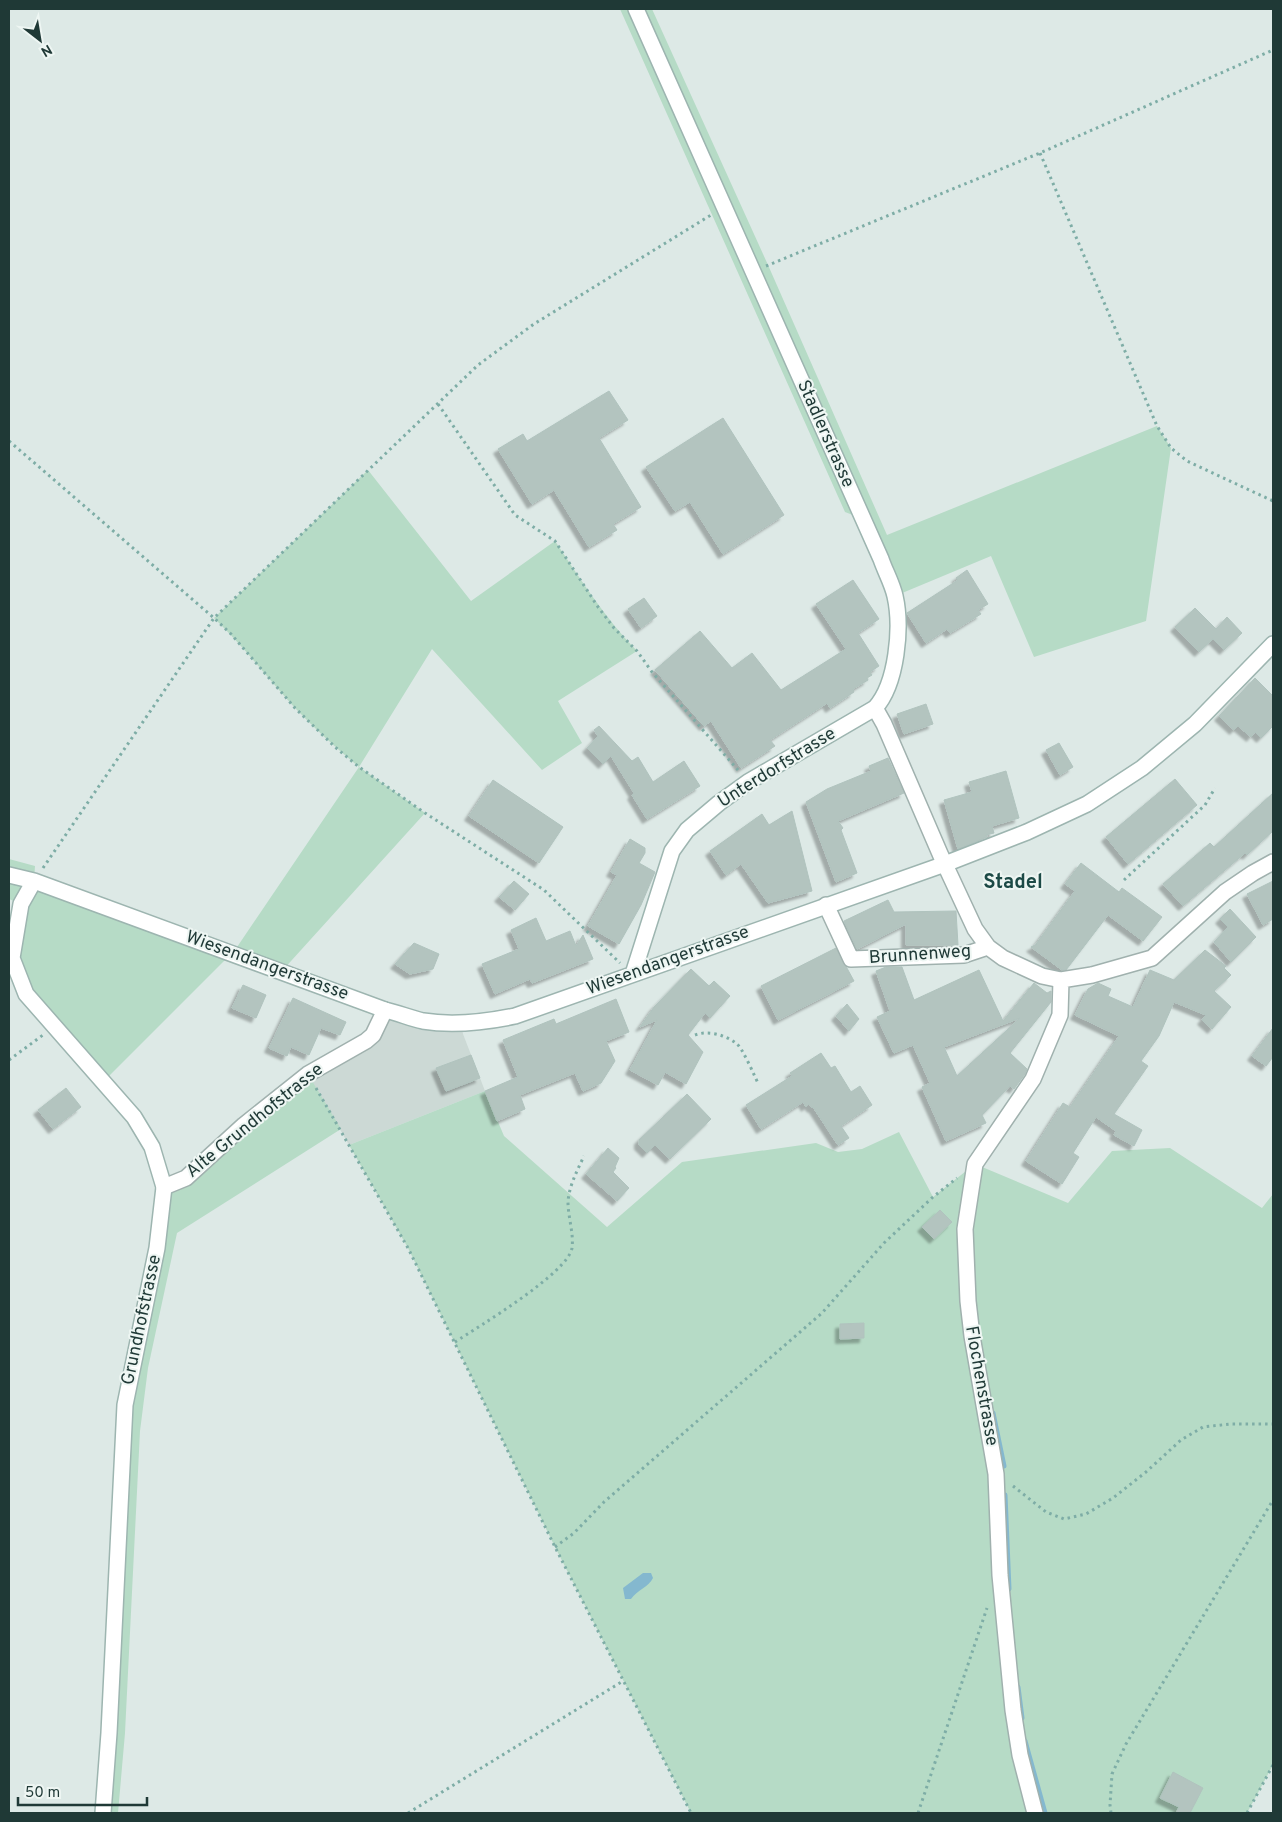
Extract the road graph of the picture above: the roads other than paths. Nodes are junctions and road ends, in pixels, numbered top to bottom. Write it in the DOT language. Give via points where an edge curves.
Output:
graph roads {
  1 [pos="636,9"];
  2 [pos="1273,644"];
  3 [pos="875,708"];
  4 [pos="1273,862"];
  5 [pos="945,864"];
  6 [pos="9,875"];
  7 [pos="34,881"];
  8 [pos="826,905"];
  9 [pos="988,947"];
  10 [pos="632,974"];
  11 [pos="1061,980"];
  12 [pos="385,1010"];
  13 [pos="164,1187"];
  14 [pos="103,1813"];
  15 [pos="1035,1813"];
  1 -- 3 [label="street, Stadlerstrasse" via="895,596 898,637 891,676 885,694"];
  2 -- 5 [label="street, Wiesendangerstrasse" via="1196,724 1142,768 1087,804"];
  3 -- 5 [label="street"];
  3 -- 10 [label="street, Unterdorfstrasse" via="748,782 686,830 672,851"];
  4 -- 11 [label="street" via="1225,892 1152,958 1104,973"];
  5 -- 8 [label="street, Wiesendangerstrasse"];
  5 -- 9 [label="street" via="975,930"];
  6 -- 7 [label="street, Wiesendangerstrasse"];
  7 -- 12 [label="street, Wiesendangerstrasse"];
  7 -- 13 [label="street, Grundhofstrasse" via="21,904 12,958 26,994 134,1117 152,1147"];
  8 -- 9 [label="street, Brunnenweg" via="851,959 964,955"];
  8 -- 10 [label="street, Wiesendangerstrasse"];
  9 -- 11 [label="street" via="1003,958 1042,976"];
  10 -- 12 [label="street, Wiesendangerstrasse" via="516,1016 492,1021 441,1023"];
  11 -- 15 [label="street, Flochenstrasse" via="1060,1015 1033,1079 975,1164 965,1229 972,1336 996,1474 1000,1575 1014,1710 1020,1755"];
  12 -- 13 [label="street, Alte Grundhofstrasse" via="373,1035 366,1041 308,1074 244,1125 186,1178"];
  13 -- 14 [label="street, Grundhofstrasse" via="157,1248 124,1405"];
}
